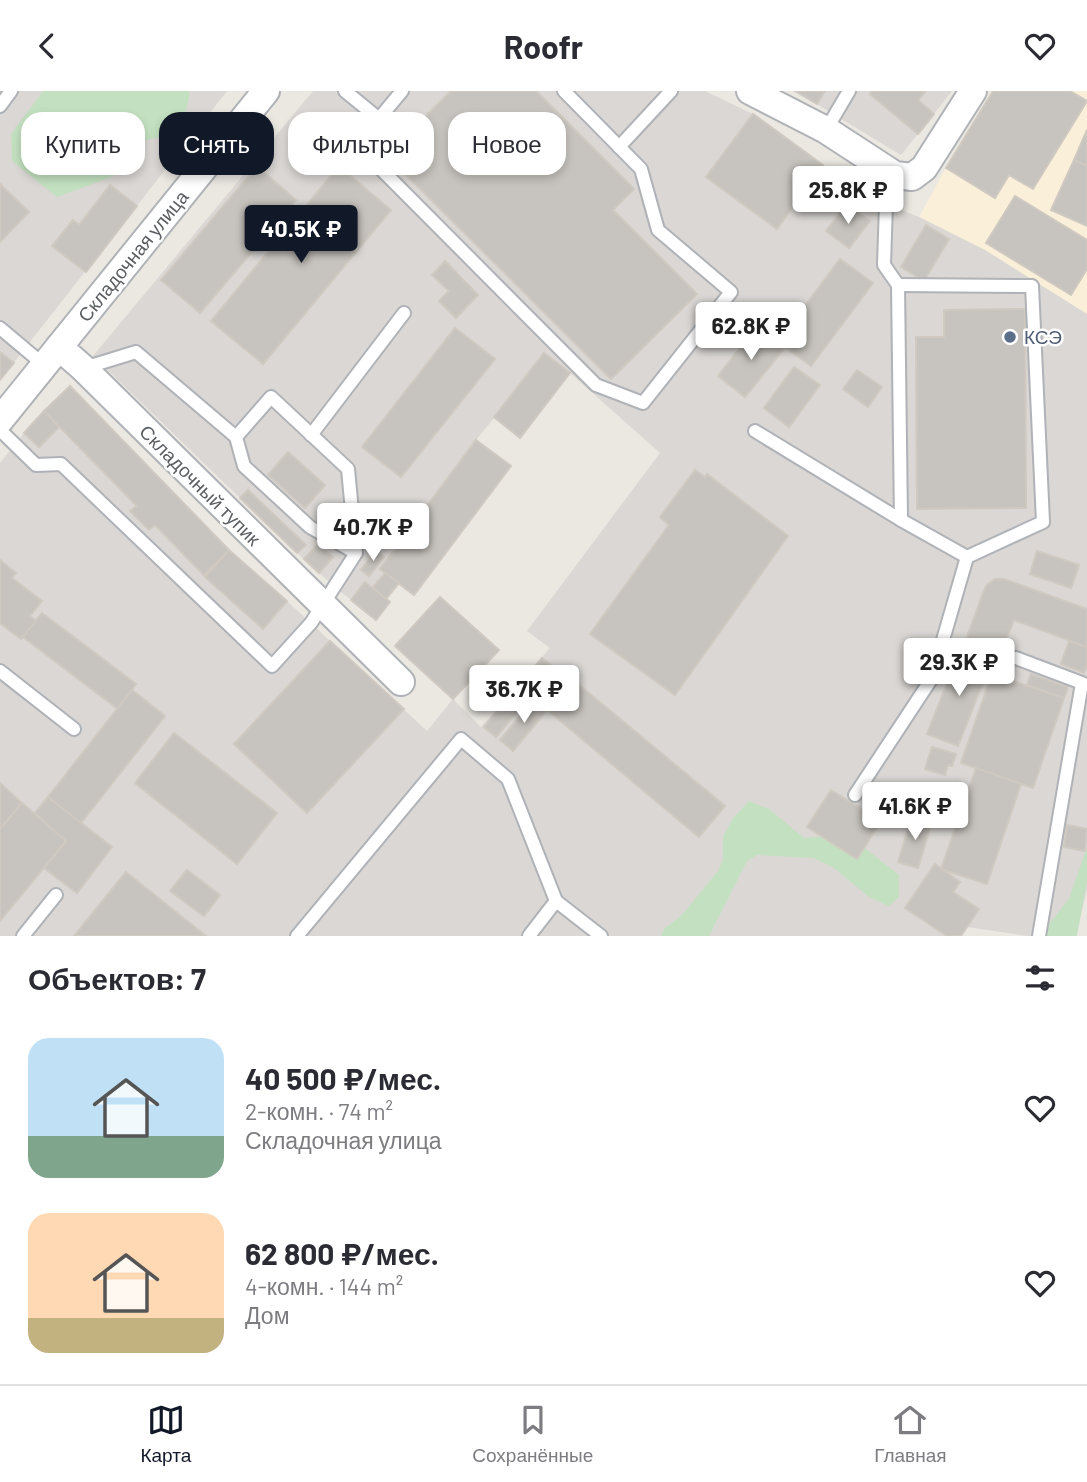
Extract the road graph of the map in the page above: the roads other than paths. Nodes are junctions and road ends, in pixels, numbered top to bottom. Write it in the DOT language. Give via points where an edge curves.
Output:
graph roads {
  1 [pos="11,91"];
  2 [pos="266,91"];
  3 [pos="345,91"];
  4 [pos="402,91"];
  5 [pos="564,91"];
  6 [pos="671,91"];
  7 [pos="750,91"];
  8 [pos="849,91"];
  9 [pos="973,91"];
  10 [pos="0,106"];
  11 [pos="371,112"];
  12 [pos="383,112"];
  13 [pos="826,130"];
  14 [pos="619,147"];
  15 [pos="387,175"];
  16 [pos="895,176"];
  17 [pos="898,285"];
  18 [pos="404,313"];
  19 [pos="0,328"];
  20 [pos="52,356"];
  21 [pos="83,368"];
  22 [pos="0,421"];
  23 [pos="0,430"];
  24 [pos="755,431"];
  25 [pos="310,435"];
  26 [pos="236,437"];
  27 [pos="901,520"];
  28 [pos="356,553"];
  29 [pos="968,557"];
  30 [pos="322,606"];
  31 [pos="1016,657"];
  32 [pos="0,671"];
  33 [pos="401,682"];
  34 [pos="74,729"];
  35 [pos="855,795"];
  36 [pos="56,895"];
  37 [pos="556,901"];
  38 [pos="23,936"];
  39 [pos="297,936"];
  40 [pos="529,936"];
  41 [pos="601,936"];
  42 [pos="1039,936"];
  1 -- 10 [label="lane"];
  2 -- 20 [label="street, Складочная улица"];
  3 -- 11 [label="lane"];
  4 -- 12 [label="lane"];
  5 -- 14 [label="lane"];
  6 -- 14 [label="lane"];
  7 -- 13 [label="street"];
  8 -- 13 [label="lane"];
  9 -- 16 [label="street" via="924,167 912,177"];
  13 -- 16 [label="street"];
  14 -- 15 [label="lane" via="640,169 658,230 731,292 643,403 596,385"];
  16 -- 17 [label="lane" via="886,204 884,265"];
  17 -- 27 [label="lane"];
  17 -- 29 [label="lane" via="1032,286 1043,522"];
  18 -- 25 [label="lane"];
  19 -- 20 [label="lane"];
  20 -- 21 [label="street, Складочный тупик"];
  20 -- 22 [label="street, Складочная улица"];
  21 -- 26 [label="lane" via="136,352"];
  21 -- 30 [label="street, Складочный тупик"];
  23 -- 30 [label="lane" via="36,465 61,464 272,666"];
  24 -- 27 [label="lane"];
  25 -- 26 [label="lane" via="271,397"];
  25 -- 28 [label="lane" via="348,470"];
  26 -- 28 [label="lane" via="244,466 310,527"];
  27 -- 29 [label="lane"];
  28 -- 30 [label="lane"];
  29 -- 35 [label="lane" via="932,678"];
  30 -- 33 [label="street, Складочный тупик"];
  31 -- 42 [label="lane" via="1082,684"];
  32 -- 34 [label="lane"];
  36 -- 38 [label="lane"];
  37 -- 39 [label="lane" via="509,779 461,739"];
  37 -- 40 [label="lane"];
  37 -- 41 [label="lane"];
}
